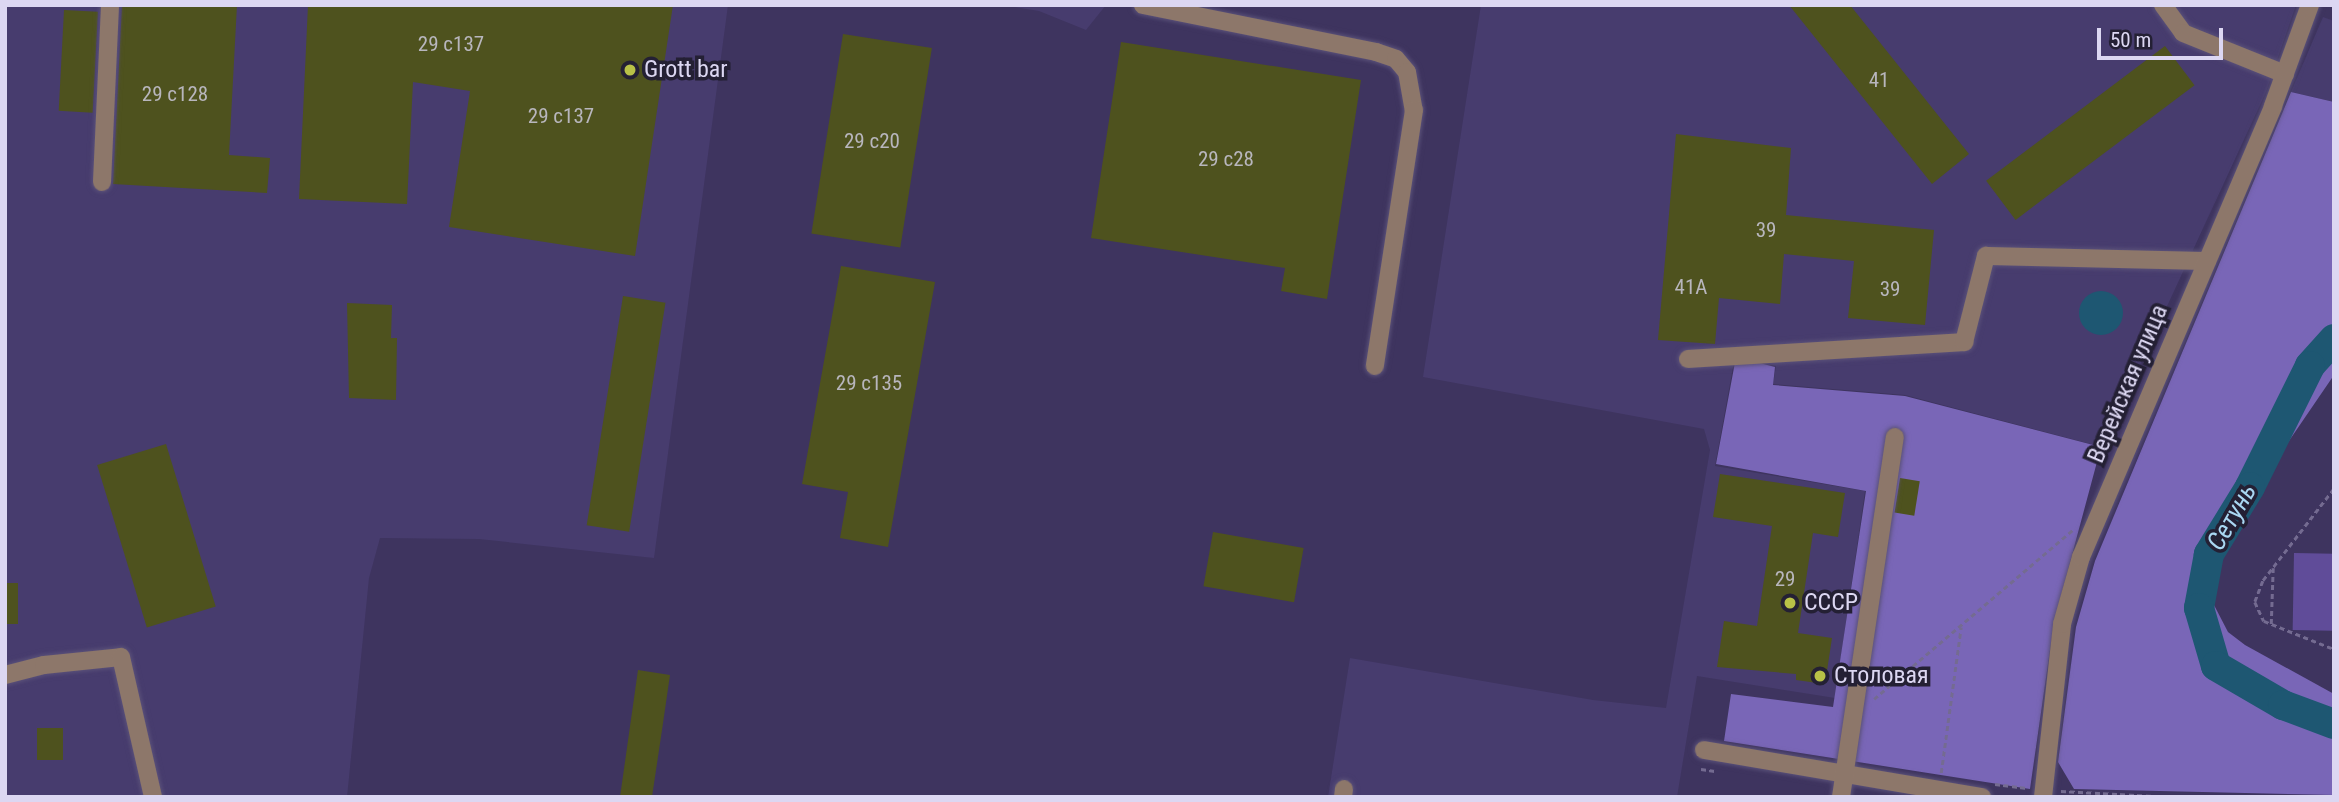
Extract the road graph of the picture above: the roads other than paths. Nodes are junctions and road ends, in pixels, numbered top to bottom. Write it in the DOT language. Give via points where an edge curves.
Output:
graph roads {
  1 [pos="110,5"];
  2 [pos="1143,5"];
  3 [pos="2163,5"];
  4 [pos="2310,5"];
  5 [pos="2285,74"];
  6 [pos="102,182"];
  7 [pos="2207,261"];
  8 [pos="1688,359"];
  9 [pos="1375,366"];
  10 [pos="1895,437"];
  11 [pos="5,674"];
  12 [pos="1704,750"];
  13 [pos="1844,775"];
  14 [pos="153,797"];
  15 [pos="1840,797"];
  16 [pos="1982,797"];
  17 [pos="2043,797"];
  1 -- 6 [label="street"];
  2 -- 9 [label="street" via="1376,52 1396,59 1407,72 1414,110"];
  3 -- 5 [label="street" via="2183,33"];
  4 -- 5 [label="street, Верейская улица"];
  5 -- 7 [label="street, Верейская улица"];
  7 -- 8 [label="street" via="1986,256 1964,342"];
  7 -- 17 [label="street, Верейская улица" via="2081,557 2062,624"];
  10 -- 13 [label="street"];
  11 -- 14 [label="street" via="121,657"];
  12 -- 13 [label="street"];
  13 -- 15 [label="street"];
  13 -- 16 [label="street"];
}
